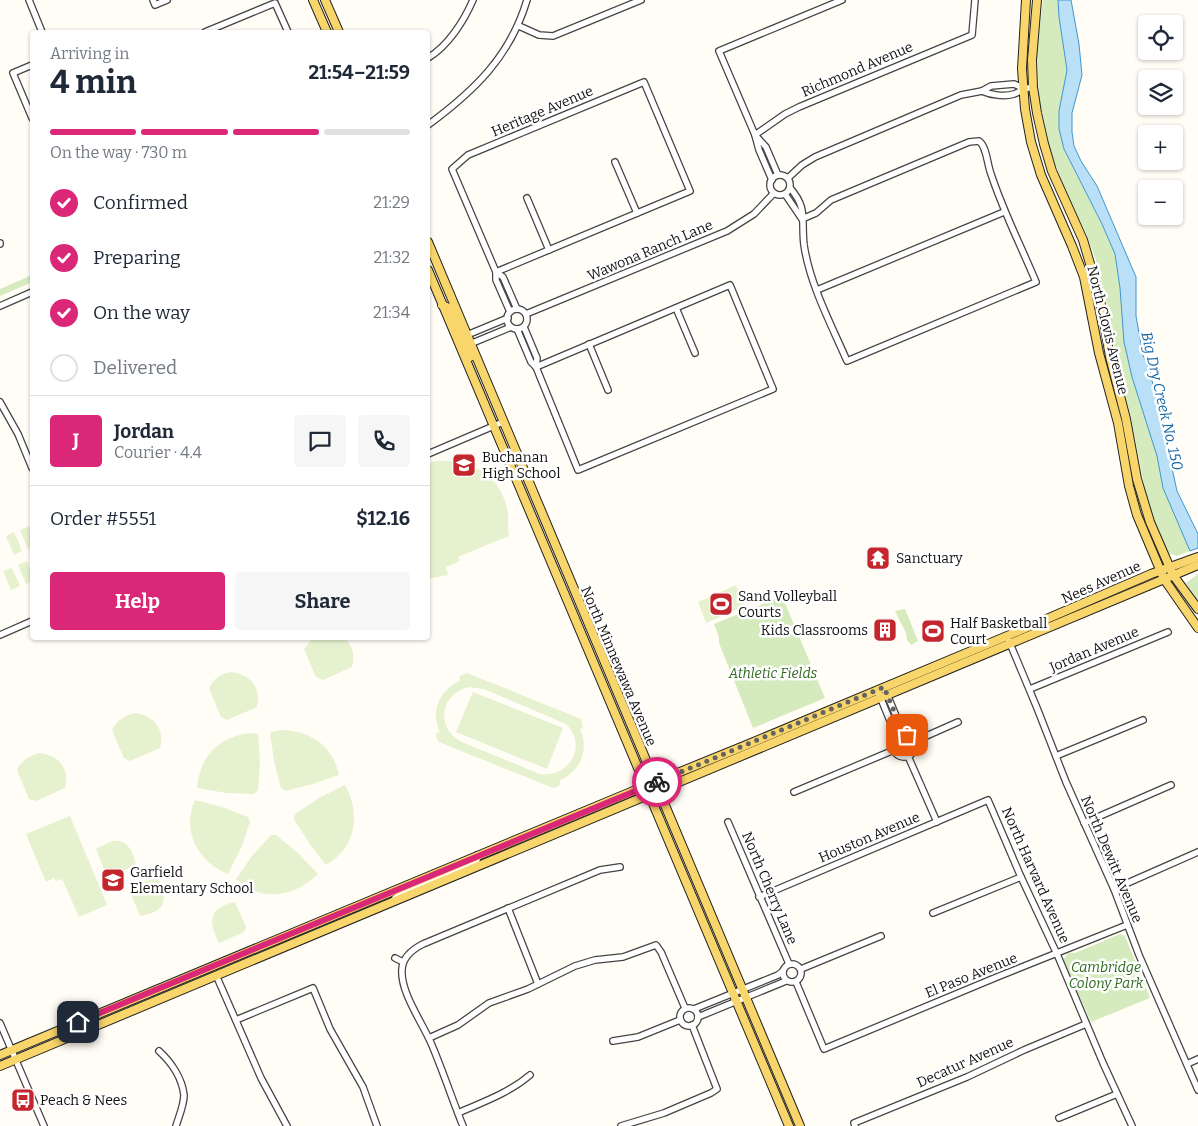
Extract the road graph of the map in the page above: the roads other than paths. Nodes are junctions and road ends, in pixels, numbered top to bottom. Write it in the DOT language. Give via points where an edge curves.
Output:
graph roads {
  1 [pos="29,0"];
  2 [pos="167,0"];
  3 [pos="313,0"];
  4 [pos="325,0"];
  5 [pos="473,0"];
  6 [pos="527,0"];
  7 [pos="641,0"];
  8 [pos="842,0"];
  9 [pos="975,0"];
  10 [pos="1026,0"];
  11 [pos="1037,0"];
  12 [pos="154,3"];
  13 [pos="519,26"];
  14 [pos="41,30"];
  15 [pos="210,30"];
  16 [pos="287,30"];
  17 [pos="326,30"];
  18 [pos="338,30"];
  19 [pos="430,56"];
  20 [pos="30,66"];
  21 [pos="1033,87"];
  22 [pos="1023,88"];
  23 [pos="982,91"];
  24 [pos="30,113"];
  25 [pos="430,124"];
  26 [pos="755,135"];
  27 [pos="615,162"];
  28 [pos="778,175"];
  29 [pos="788,178"];
  30 [pos="772,180"];
  31 [pos="790,188"];
  32 [pos="774,193"];
  33 [pos="785,194"];
  34 [pos="527,198"];
  35 [pos="1004,212"];
  36 [pos="637,213"];
  37 [pos="802,219"];
  38 [pos="430,247"];
  39 [pos="549,250"];
  40 [pos="496,272"];
  41 [pos="430,275"];
  42 [pos="817,290"];
  43 [pos="30,293"];
  44 [pos="442,305"];
  45 [pos="0,306"];
  46 [pos="676,308"];
  47 [pos="517,309"];
  48 [pos="526,314"];
  49 [pos="509,315"];
  50 [pos="517,327"];
  51 [pos="467,335"];
  52 [pos="470,344"];
  53 [pos="588,344"];
  54 [pos="695,353"];
  55 [pos="536,366"];
  56 [pos="486,382"];
  57 [pos="608,390"];
  58 [pos="0,402"];
  59 [pos="503,422"];
  60 [pos="494,426"];
  61 [pos="430,453"];
  62 [pos="30,463"];
  63 [pos="1198,556"];
  64 [pos="1198,565"];
  65 [pos="1160,571"];
  66 [pos="1171,571"];
  67 [pos="1164,579"];
  68 [pos="1198,609"];
  69 [pos="30,622"];
  70 [pos="1198,628"];
  71 [pos="591,632"];
  72 [pos="1168,632"];
  73 [pos="0,634"];
  74 [pos="582,636"];
  75 [pos="1009,640"];
  76 [pos="1030,689"];
  77 [pos="882,692"];
  78 [pos="1143,720"];
  79 [pos="958,722"];
  80 [pos="904,735"];
  81 [pos="897,738"];
  82 [pos="914,742"];
  83 [pos="894,750"];
  84 [pos="908,756"];
  85 [pos="1056,756"];
  86 [pos="655,782"];
  87 [pos="1171,785"];
  88 [pos="645,786"];
  89 [pos="659,792"];
  90 [pos="794,792"];
  91 [pos="649,795"];
  92 [pos="988,800"];
  93 [pos="728,822"];
  94 [pos="937,822"];
  95 [pos="1084,823"];
  96 [pos="1198,853"];
  97 [pos="477,856"];
  98 [pos="620,867"];
  99 [pos="1021,877"];
  100 [pos="1114,889"];
  101 [pos="760,896"];
  102 [pos="384,906"];
  103 [pos="508,908"];
  104 [pos="933,914"];
  105 [pos="1128,925"];
  106 [pos="881,936"];
  107 [pos="1057,954"];
  108 [pos="395,958"];
  109 [pos="403,962"];
  110 [pos="789,964"];
  111 [pos="801,969"];
  112 [pos="783,971"];
  113 [pos="216,974"];
  114 [pos="786,980"];
  115 [pos="796,982"];
  116 [pos="538,984"];
  117 [pos="744,993"];
  118 [pos="734,997"];
  119 [pos="685,1008"];
  120 [pos="694,1009"];
  121 [pos="698,1017"];
  122 [pos="236,1020"];
  123 [pos="680,1020"];
  124 [pos="0,1023"];
  125 [pos="1086,1024"];
  126 [pos="692,1025"];
  127 [pos="429,1038"];
  128 [pos="613,1041"];
  129 [pos="11,1050"];
  130 [pos="159,1051"];
  131 [pos="0,1055"];
  132 [pos="1198,1059"];
  133 [pos="16,1060"];
  134 [pos="1187,1064"];
  135 [pos="0,1066"];
  136 [pos="530,1075"];
  137 [pos="1198,1090"];
  138 [pos="1117,1094"];
  139 [pos="458,1113"];
  140 [pos="1059,1118"];
  141 [pos="855,1125"];
  142 [pos="44,1126"];
  143 [pos="178,1126"];
  144 [pos="288,1126"];
  145 [pos="377,1126"];
  146 [pos="463,1126"];
  147 [pos="621,1126"];
  148 [pos="789,1126"];
  149 [pos="800,1126"];
  150 [pos="1132,1126"];
  1 -- 14 [label="street"];
  2 -- 12 [label="street"];
  3 -- 17 [label="main road"];
  4 -- 18 [label="main road"];
  5 -- 19 [label="street" via="456,30"];
  6 -- 13 [label="street"];
  7 -- 13 [label="street" via="560,35 539,35"];
  8 -- 26 [label="street" via="719,51"];
  9 -- 26 [label="street, Richmond Avenue" via="972,35 799,107"];
  10 -- 22 [label="main road, North Clovis Avenue"];
  11 -- 21 [label="main road, North Clovis Avenue"];
  13 -- 25 [label="street" via="486,75"];
  15 -- 16 [label="street" via="275,3"];
  20 -- 24 [label="street" via="13,73"];
  21 -- 22 [label="street"];
  21 -- 66 [label="main road, North Clovis Avenue" via="1052,171 1083,240 1099,294 1137,478 1150,522"];
  22 -- 23 [label="street" via="1014,84 991,86"];
  22 -- 23 [label="street" via="1014,94 991,95"];
  22 -- 65 [label="main road, North Clovis Avenue" via="1031,142 1044,182 1084,277 1131,495"];
  23 -- 29 [label="street" via="954,97 832,149 802,165"];
  26 -- 28 [label="street" via="766,147"];
  26 -- 30 [label="street"];
  27 -- 36 [label="street"];
  28 -- 29 [label="street"];
  28 -- 30 [label="street"];
  29 -- 31 [label="street"];
  30 -- 32 [label="street" via="770,186"];
  31 -- 33 [label="street"];
  31 -- 37 [label="street" via="802,205"];
  32 -- 33 [label="street"];
  32 -- 48 [label="street, Wawona Ranch Lane" via="754,214 727,231"];
  33 -- 37 [label="street"];
  34 -- 39 [label="street"];
  35 -- 37 [label="street" via="984,147 979,141 974,141 831,200 816,213"];
  35 -- 42 [label="street"];
  35 -- 42 [label="street" via="1036,282 1000,298 847,361"];
  36 -- 39 [label="street"];
  36 -- 40 [label="street, Heritage Avenue" via="690,191 644,82 468,155 452,169"];
  37 -- 42 [label="street" via="806,253"];
  38 -- 51 [label="main road, North Minnewawa Avenue"];
  39 -- 40 [label="street"];
  40 -- 47 [label="street" via="503,277"];
  40 -- 49 [label="street"];
  41 -- 44 [label="main road, North Minnewawa Avenue"];
  43 -- 45 [label="street"];
  44 -- 56 [label="main road" via="450,308 471,360"];
  44 -- 60 [label="main road, North Minnewawa Avenue"];
  46 -- 53 [label="street"];
  46 -- 54 [label="street"];
  46 -- 55 [label="street" via="730,285 773,389 578,470"];
  47 -- 48 [label="street"];
  47 -- 49 [label="street"];
  48 -- 50 [label="street" via="527,320"];
  49 -- 50 [label="street" via="508,323"];
  49 -- 51 [label="street"];
  50 -- 52 [label="street"];
  50 -- 55 [label="street" via="537,358"];
  51 -- 52 [label="main road, North Minnewawa Avenue"];
  52 -- 56 [label="main road, North Minnewawa Avenue"];
  53 -- 55 [label="street"];
  53 -- 57 [label="street"];
  56 -- 59 [label="main road, North Minnewawa Avenue"];
  58 -- 62 [label="street"];
  59 -- 60 [label="street"];
  59 -- 71 [label="main road, North Minnewawa Avenue"];
  60 -- 61 [label="street"];
  60 -- 74 [label="main road, North Minnewawa Avenue"];
  63 -- 66 [label="main road, Nees Avenue"];
  64 -- 66 [label="main road, Nees Avenue"];
  65 -- 66 [label="main road, Nees Avenue"];
  65 -- 67 [label="main road, North Clovis Avenue"];
  65 -- 75 [label="main road, Nees Avenue"];
  66 -- 67 [label="main road, Nees Avenue"];
  66 -- 68 [label="main road, North Clovis Avenue"];
  67 -- 70 [label="main road, North Clovis Avenue"];
  67 -- 75 [label="main road, Nees Avenue"];
  69 -- 73 [label="street"];
  71 -- 74 [label="main road"];
  71 -- 86 [label="main road, North Minnewawa Avenue"];
  72 -- 76 [label="street, Jordan Avenue"];
  74 -- 88 [label="main road, North Minnewawa Avenue"];
  75 -- 76 [label="street, North Dewitt Avenue"];
  75 -- 77 [label="main road, Nees Avenue"];
  76 -- 85 [label="street, North Dewitt Avenue"];
  77 -- 80 [label="street"];
  77 -- 81 [label="street"];
  77 -- 86 [label="main road, Nees Avenue"];
  77 -- 89 [label="main road, Nees Avenue"];
  78 -- 85 [label="street"];
  79 -- 82 [label="street"];
  80 -- 81 [label="street"];
  80 -- 82 [label="street" via="910,736"];
  81 -- 83 [label="street"];
  82 -- 84 [label="street" via="914,750"];
  83 -- 84 [label="street" via="900,756"];
  83 -- 90 [label="street"];
  84 -- 94 [label="street"];
  85 -- 95 [label="street, North Dewitt Avenue"];
  86 -- 88 [label="main road, Nees Avenue"];
  86 -- 89 [label="main road, North Minnewawa Avenue"];
  87 -- 95 [label="street"];
  88 -- 91 [label="main road, North Minnewawa Avenue"];
  88 -- 97 [label="main road, Nees Avenue"];
  89 -- 91 [label="main road, Nees Avenue"];
  89 -- 117 [label="main road, North Minnewawa Avenue"];
  91 -- 102 [label="main road, Nees Avenue"];
  91 -- 118 [label="main road, North Minnewawa Avenue"];
  92 -- 94 [label="street, Houston Avenue"];
  92 -- 99 [label="street, North Harvard Avenue"];
  93 -- 101 [label="street, North Cherry Lane"];
  94 -- 101 [label="street, Houston Avenue"];
  95 -- 100 [label="street, North Dewitt Avenue"];
  96 -- 100 [label="street"];
  97 -- 102 [label="street" via="474,863 401,894"];
  97 -- 129 [label="main road, Nees Avenue"];
  98 -- 103 [label="street" via="600,870"];
  99 -- 104 [label="street"];
  99 -- 107 [label="street, North Harvard Avenue"];
  100 -- 105 [label="street, North Dewitt Avenue"];
  101 -- 110 [label="street, North Cherry Lane"];
  102 -- 113 [label="main road, Nees Avenue"];
  103 -- 109 [label="street" via="417,947"];
  103 -- 116 [label="street"];
  105 -- 107 [label="street, El Paso Avenue"];
  105 -- 134 [label="street, North Dewitt Avenue" via="1164,1017"];
  106 -- 111 [label="street"];
  107 -- 115 [label="street, El Paso Avenue" via="824,1049"];
  107 -- 125 [label="street, North Harvard Avenue"];
  108 -- 109 [label="street"];
  109 -- 127 [label="street" via="405,987"];
  110 -- 111 [label="street" via="796,964"];
  110 -- 112 [label="street"];
  111 -- 115 [label="street" via="801,976"];
  112 -- 114 [label="street"];
  112 -- 117 [label="street"];
  113 -- 122 [label="street"];
  113 -- 133 [label="main road, Nees Avenue"];
  114 -- 115 [label="street"];
  114 -- 117 [label="street"];
  116 -- 119 [label="street" via="585,962 623,957 656,945"];
  116 -- 127 [label="street" via="489,1003 458,1025"];
  117 -- 118 [label="street"];
  117 -- 149 [label="main road, North Minnewawa Avenue"];
  118 -- 120 [label="street"];
  118 -- 121 [label="street"];
  118 -- 148 [label="main road, North Minnewawa Avenue"];
  119 -- 120 [label="street"];
  119 -- 123 [label="street"];
  120 -- 121 [label="street"];
  121 -- 126 [label="street"];
  122 -- 144 [label="street" via="261,1078"];
  122 -- 145 [label="street" via="313,988 330,1029 362,1087"];
  123 -- 126 [label="street" via="685,1025"];
  123 -- 128 [label="street" via="638,1037"];
  124 -- 129 [label="street"];
  125 -- 138 [label="street, North Harvard Avenue"];
  125 -- 141 [label="street, Decatur Avenue"];
  126 -- 147 [label="street" via="717,1089 664,1113"];
  127 -- 139 [label="street"];
  129 -- 131 [label="main road, Nees Avenue"];
  129 -- 133 [label="street"];
  130 -- 143 [label="street" via="174,1067 184,1095"];
  132 -- 134 [label="street"];
  133 -- 135 [label="main road, Nees Avenue"];
  133 -- 142 [label="street"];
  134 -- 137 [label="street, North Dewitt Avenue"];
  136 -- 139 [label="street" via="518,1086"];
  138 -- 140 [label="street"];
  138 -- 150 [label="street, North Harvard Avenue"];
  139 -- 146 [label="street"];
}
